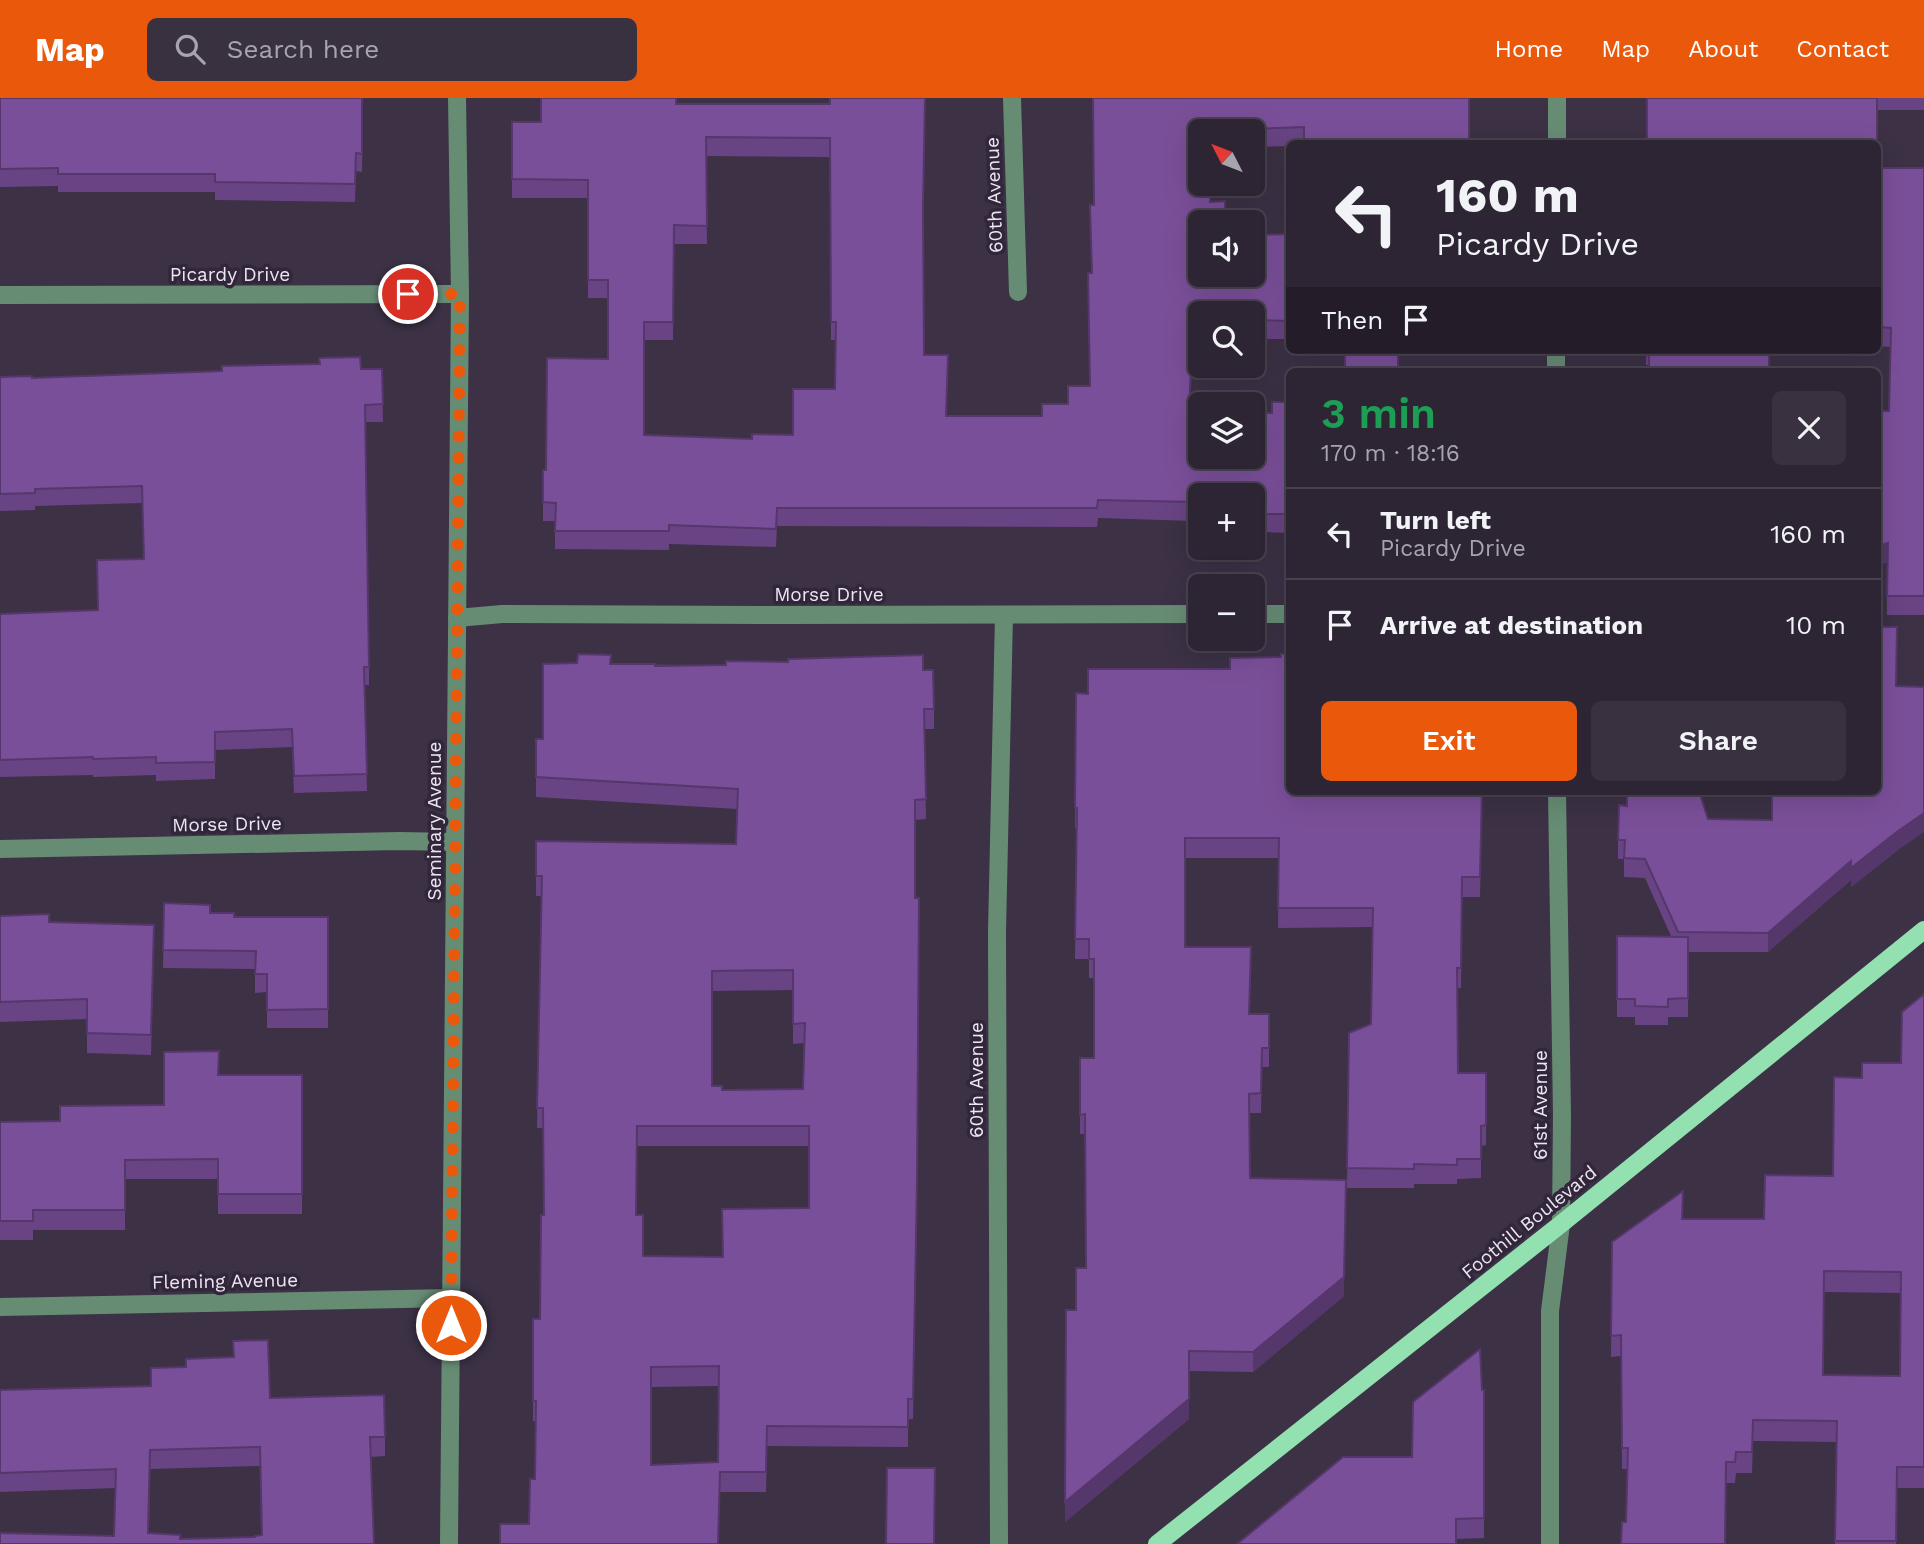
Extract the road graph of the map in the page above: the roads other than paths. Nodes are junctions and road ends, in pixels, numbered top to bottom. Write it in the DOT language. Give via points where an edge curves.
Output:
graph roads {
  1 [pos="457,98"];
  2 [pos="1012,98"];
  3 [pos="1557,98"];
  4 [pos="1557,140"];
  5 [pos="1017,292"];
  6 [pos="460,294"];
  7 [pos="0,295"];
  8 [pos="1188,614"];
  9 [pos="1265,614"];
  10 [pos="1286,614"];
  11 [pos="1004,615"];
  12 [pos="457,618"];
  13 [pos="1557,795"];
  14 [pos="455,842"];
  15 [pos="0,849"];
  16 [pos="1924,930"];
  17 [pos="1561,1224"];
  18 [pos="452,1298"];
  19 [pos="0,1307"];
  20 [pos="449,1544"];
  21 [pos="999,1544"];
  22 [pos="1157,1544"];
  23 [pos="1550,1544"];
  1 -- 6 [label="street, Seminary Avenue"];
  2 -- 5 [label="street, 60th Avenue"];
  3 -- 4 [label="street"];
  6 -- 7 [label="street, Picardy Drive"];
  6 -- 12 [label="street, Seminary Avenue"];
  8 -- 11 [label="street, Morse Drive"];
  9 -- 10 [label="street"];
  11 -- 12 [label="street, Morse Drive" via="502,614"];
  11 -- 21 [label="street, 60th Avenue" via="997,932"];
  12 -- 14 [label="street, Seminary Avenue"];
  13 -- 17 [label="street, 61st Avenue"];
  14 -- 15 [label="street, Morse Drive"];
  14 -- 18 [label="street, Seminary Avenue"];
  16 -- 17 [label="main road, Foothill Boulevard"];
  17 -- 22 [label="main road, Foothill Boulevard"];
  17 -- 23 [label="street, 61st Avenue" via="1550,1311"];
  18 -- 19 [label="street, Fleming Avenue"];
  18 -- 20 [label="street, Seminary Avenue"];
}
